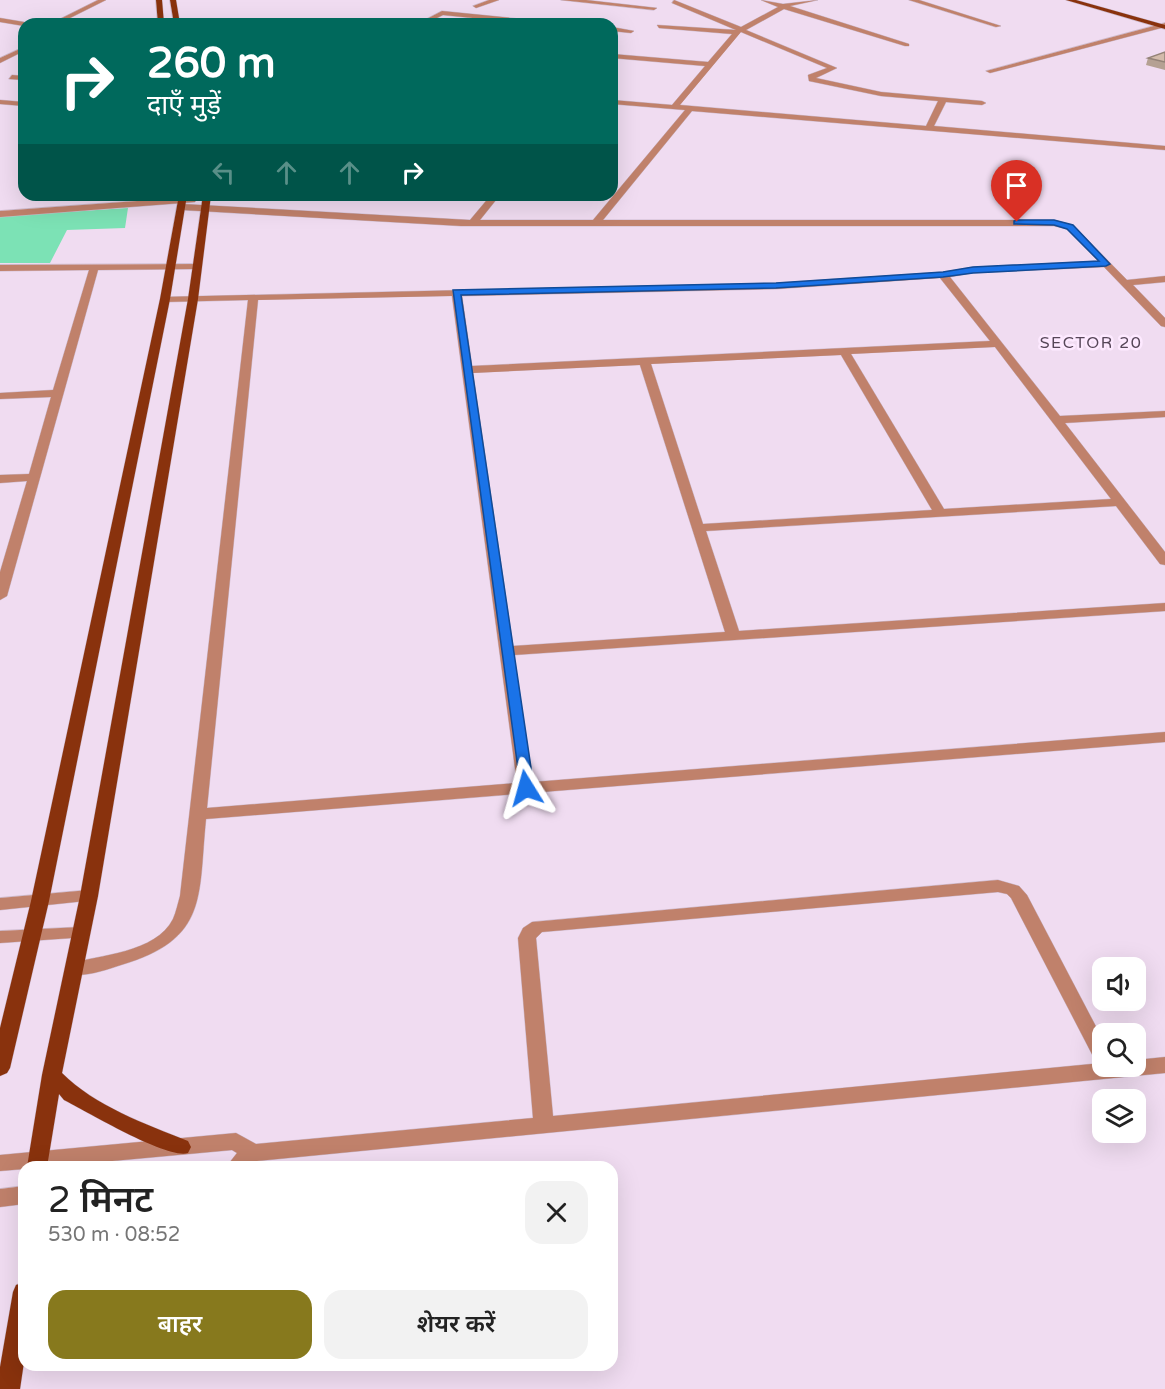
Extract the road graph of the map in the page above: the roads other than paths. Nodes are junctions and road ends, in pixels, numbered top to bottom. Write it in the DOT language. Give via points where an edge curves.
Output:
graph roads {
  1 [pos="103,0"];
  2 [pos="159,0"];
  3 [pos="174,0"];
  4 [pos="496,0"];
  5 [pos="564,0"];
  6 [pos="764,0"];
  7 [pos="815,0"];
  8 [pos="912,0"];
  9 [pos="1069,0"];
  10 [pos="1090,0"];
  11 [pos="674,2"];
  12 [pos="475,3"];
  13 [pos="786,5"];
  14 [pos="654,8"];
  15 [pos="478,15"];
  16 [pos="66,18"];
  17 [pos="160,18"];
  18 [pos="176,18"];
  19 [pos="430,18"];
  20 [pos="493,18"];
  21 [pos="0,20"];
  22 [pos="18,23"];
  23 [pos="1164,24"];
  24 [pos="659,26"];
  25 [pos="998,26"];
  26 [pos="618,30"];
  27 [pos="631,31"];
  28 [pos="739,31"];
  29 [pos="18,41"];
  30 [pos="14,43"];
  31 [pos="908,45"];
  32 [pos="5,48"];
  33 [pos="18,49"];
  34 [pos="18,52"];
  35 [pos="618,56"];
  36 [pos="0,61"];
  37 [pos="712,64"];
  38 [pos="990,71"];
  39 [pos="12,77"];
  40 [pos="18,78"];
  41 [pos="943,100"];
  42 [pos="0,102"];
  43 [pos="618,102"];
  44 [pos="982,103"];
  45 [pos="18,104"];
  46 [pos="674,107"];
  47 [pos="690,109"];
  48 [pos="929,128"];
  49 [pos="1165,148"];
  50 [pos="618,196"];
  51 [pos="71,201"];
  52 [pos="182,201"];
  53 [pos="207,201"];
  54 [pos="491,201"];
  55 [pos="614,201"];
  56 [pos="0,206"];
  57 [pos="0,214"];
  58 [pos="473,223"];
  59 [pos="596,223"];
  60 [pos="1106,264"];
  61 [pos="196,266"];
  62 [pos="170,267"];
  63 [pos="0,268"];
  64 [pos="94,268"];
  65 [pos="943,275"];
  66 [pos="1165,279"];
  67 [pos="1125,283"];
  68 [pos="456,292"];
  69 [pos="253,297"];
  70 [pos="165,299"];
  71 [pos="193,299"];
  72 [pos="1165,324"];
  73 [pos="998,344"];
  74 [pos="844,351"];
  75 [pos="645,362"];
  76 [pos="467,370"];
  77 [pos="58,393"];
  78 [pos="0,396"];
  79 [pos="1165,414"];
  80 [pos="1057,420"];
  81 [pos="34,477"];
  82 [pos="0,479"];
  83 [pos="1119,502"];
  84 [pos="940,513"];
  85 [pos="699,528"];
  86 [pos="1165,561"];
  87 [pos="0,596"];
  88 [pos="1165,607"];
  89 [pos="733,636"];
  90 [pos="507,651"];
  91 [pos="1165,737"];
  92 [pos="526,788"];
  93 [pos="198,814"];
  94 [pos="89,896"];
  95 [pos="40,901"];
  96 [pos="0,904"];
  97 [pos="81,933"];
  98 [pos="32,935"];
  99 [pos="0,937"];
  100 [pos="74,969"];
  101 [pos="1092,1036"];
  102 [pos="1146,1065"];
  103 [pos="1165,1065"];
  104 [pos="1092,1066"];
  105 [pos="0,1068"];
  106 [pos="52,1075"];
  107 [pos="544,1126"];
  108 [pos="181,1147"];
  109 [pos="252,1153"];
  110 [pos="38,1161"];
  111 [pos="63,1161"];
  112 [pos="243,1161"];
  113 [pos="0,1163"];
  114 [pos="18,1163"];
  115 [pos="18,1196"];
  116 [pos="0,1198"];
  117 [pos="18,1328"];
  118 [pos="8,1389"];
  1 -- 16 [label="street"];
  2 -- 17 [label="main road"];
  3 -- 18 [label="main road"];
  4 -- 12 [label="street"];
  5 -- 14 [label="street"];
  6 -- 13 [label="street"];
  7 -- 13 [label="street"];
  8 -- 25 [label="street"];
  9 -- 23 [label="main road"];
  10 -- 23 [label="main road"];
  11 -- 28 [label="street"];
  12 -- 15 [label="street"];
  13 -- 28 [label="street"];
  13 -- 31 [label="street"];
  15 -- 19 [label="street" via="438,13"];
  15 -- 20 [label="street"];
  21 -- 22 [label="street"];
  23 -- 38 [label="street"];
  24 -- 28 [label="street"];
  26 -- 27 [label="street"];
  28 -- 37 [label="street"];
  28 -- 41 [label="street" via="833,68 813,79 872,92"];
  29 -- 30 [label="street"];
  32 -- 33 [label="street"];
  34 -- 36 [label="street"];
  35 -- 37 [label="street"];
  37 -- 46 [label="street"];
  39 -- 40 [label="street"];
  41 -- 44 [label="street"];
  41 -- 48 [label="street"];
  42 -- 45 [label="street"];
  43 -- 46 [label="street"];
  46 -- 47 [label="street"];
  47 -- 48 [label="street"];
  47 -- 50 [label="street"];
  48 -- 49 [label="street"];
  51 -- 56 [label="street"];
  52 -- 53 [label="street"];
  52 -- 57 [label="street"];
  52 -- 62 [label="main road"];
  53 -- 58 [label="street"];
  53 -- 61 [label="main road"];
  54 -- 58 [label="street"];
  55 -- 59 [label="street"];
  58 -- 59 [label="street"];
  59 -- 60 [label="street" via="1054,223 1070,227"];
  60 -- 65 [label="street"];
  60 -- 67 [label="street"];
  61 -- 62 [label="street"];
  61 -- 71 [label="main road"];
  62 -- 64 [label="street"];
  62 -- 70 [label="main road"];
  63 -- 64 [label="street"];
  64 -- 77 [label="street"];
  65 -- 68 [label="street" via="776,286"];
  65 -- 73 [label="street"];
  66 -- 67 [label="street"];
  67 -- 72 [label="street"];
  68 -- 69 [label="street"];
  68 -- 76 [label="street"];
  69 -- 71 [label="street"];
  69 -- 93 [label="street"];
  70 -- 71 [label="street"];
  70 -- 95 [label="main road"];
  71 -- 94 [label="main road"];
  73 -- 74 [label="street"];
  73 -- 80 [label="street"];
  74 -- 75 [label="street"];
  74 -- 84 [label="street"];
  75 -- 76 [label="street"];
  75 -- 85 [label="street"];
  76 -- 90 [label="street"];
  77 -- 78 [label="street"];
  77 -- 81 [label="street"];
  79 -- 80 [label="street"];
  80 -- 83 [label="street"];
  81 -- 82 [label="street"];
  81 -- 87 [label="street"];
  83 -- 84 [label="street"];
  83 -- 86 [label="street"];
  84 -- 85 [label="street"];
  85 -- 89 [label="street"];
  88 -- 89 [label="street"];
  89 -- 90 [label="street"];
  90 -- 92 [label="street"];
  91 -- 92 [label="street"];
  92 -- 93 [label="street"];
  93 -- 100 [label="street" via="189,896 180,923 169,936 148,949"];
  94 -- 95 [label="street"];
  94 -- 97 [label="main road"];
  95 -- 96 [label="street"];
  95 -- 98 [label="main road"];
  97 -- 98 [label="street"];
  97 -- 100 [label="main road"];
  98 -- 99 [label="street"];
  98 -- 105 [label="main road"];
  100 -- 106 [label="main road"];
  101 -- 107 [label="street" via="1018,895 998,886 538,926 527,938"];
  102 -- 103 [label="street"];
  104 -- 107 [label="street"];
  106 -- 108 [label="main road" via="71,1094"];
  106 -- 110 [label="main road"];
  107 -- 109 [label="street"];
  108 -- 109 [label="street" via="236,1141"];
  108 -- 111 [label="street"];
  109 -- 112 [label="street"];
  113 -- 114 [label="street"];
  115 -- 116 [label="street"];
  117 -- 118 [label="main road"];
}
